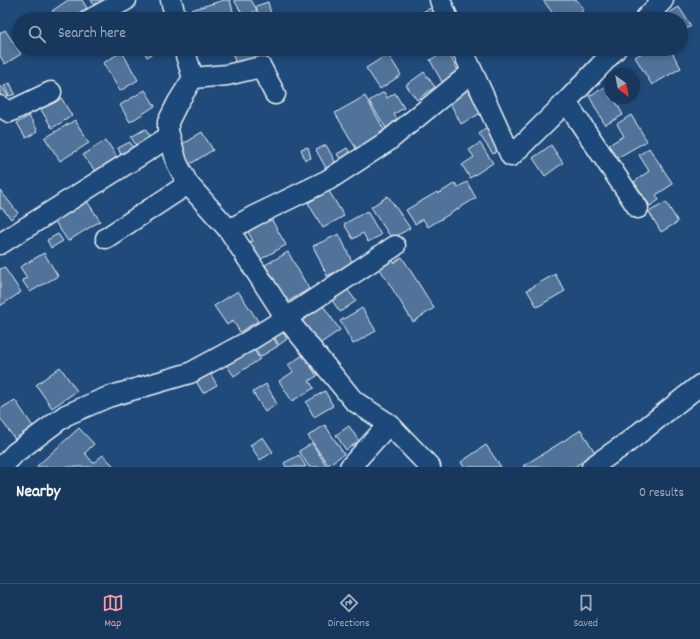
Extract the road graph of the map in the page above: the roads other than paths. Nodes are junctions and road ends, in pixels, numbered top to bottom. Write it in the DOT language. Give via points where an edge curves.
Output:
graph roads {
  1 [pos="126,0"];
  2 [pos="171,0"];
  3 [pos="440,0"];
  4 [pos="663,0"];
  5 [pos="104,12"];
  6 [pos="174,12"];
  7 [pos="445,12"];
  8 [pos="652,12"];
  9 [pos="186,56"];
  10 [pos="465,56"];
  11 [pos="609,56"];
  12 [pos="472,72"];
  13 [pos="193,78"];
  14 [pos="50,92"];
  15 [pos="275,94"];
  16 [pos="566,102"];
  17 [pos="0,106"];
  18 [pos="169,137"];
  19 [pos="188,184"];
  20 [pos="638,208"];
  21 [pos="229,230"];
  22 [pos="106,238"];
  23 [pos="0,244"];
  24 [pos="395,246"];
  25 [pos="286,318"];
  26 [pos="700,385"];
  27 [pos="389,424"];
  28 [pos="2,467"];
  29 [pos="350,467"];
  30 [pos="430,467"];
  31 [pos="592,467"];
  1 -- 5 [label="street"];
  2 -- 6 [label="street"];
  3 -- 7 [label="street"];
  4 -- 8 [label="street"];
  9 -- 13 [label="street"];
  10 -- 12 [label="street"];
  11 -- 16 [label="street"];
  12 -- 16 [label="street" via="510,156"];
  12 -- 21 [label="street" via="388,141 328,180"];
  13 -- 15 [label="street" via="227,75 261,67"];
  13 -- 18 [label="street" via="168,122"];
  14 -- 17 [label="street" via="9,112"];
  16 -- 20 [label="street"];
  18 -- 19 [label="street" via="177,163"];
  18 -- 23 [label="street"];
  19 -- 21 [label="street"];
  19 -- 22 [label="street"];
  21 -- 25 [label="street"];
  24 -- 25 [label="street"];
  25 -- 27 [label="street" via="354,401"];
  25 -- 28 [label="street" via="190,373 108,397 66,415"];
  26 -- 31 [label="street"];
  27 -- 29 [label="street"];
  27 -- 30 [label="street"];
}
